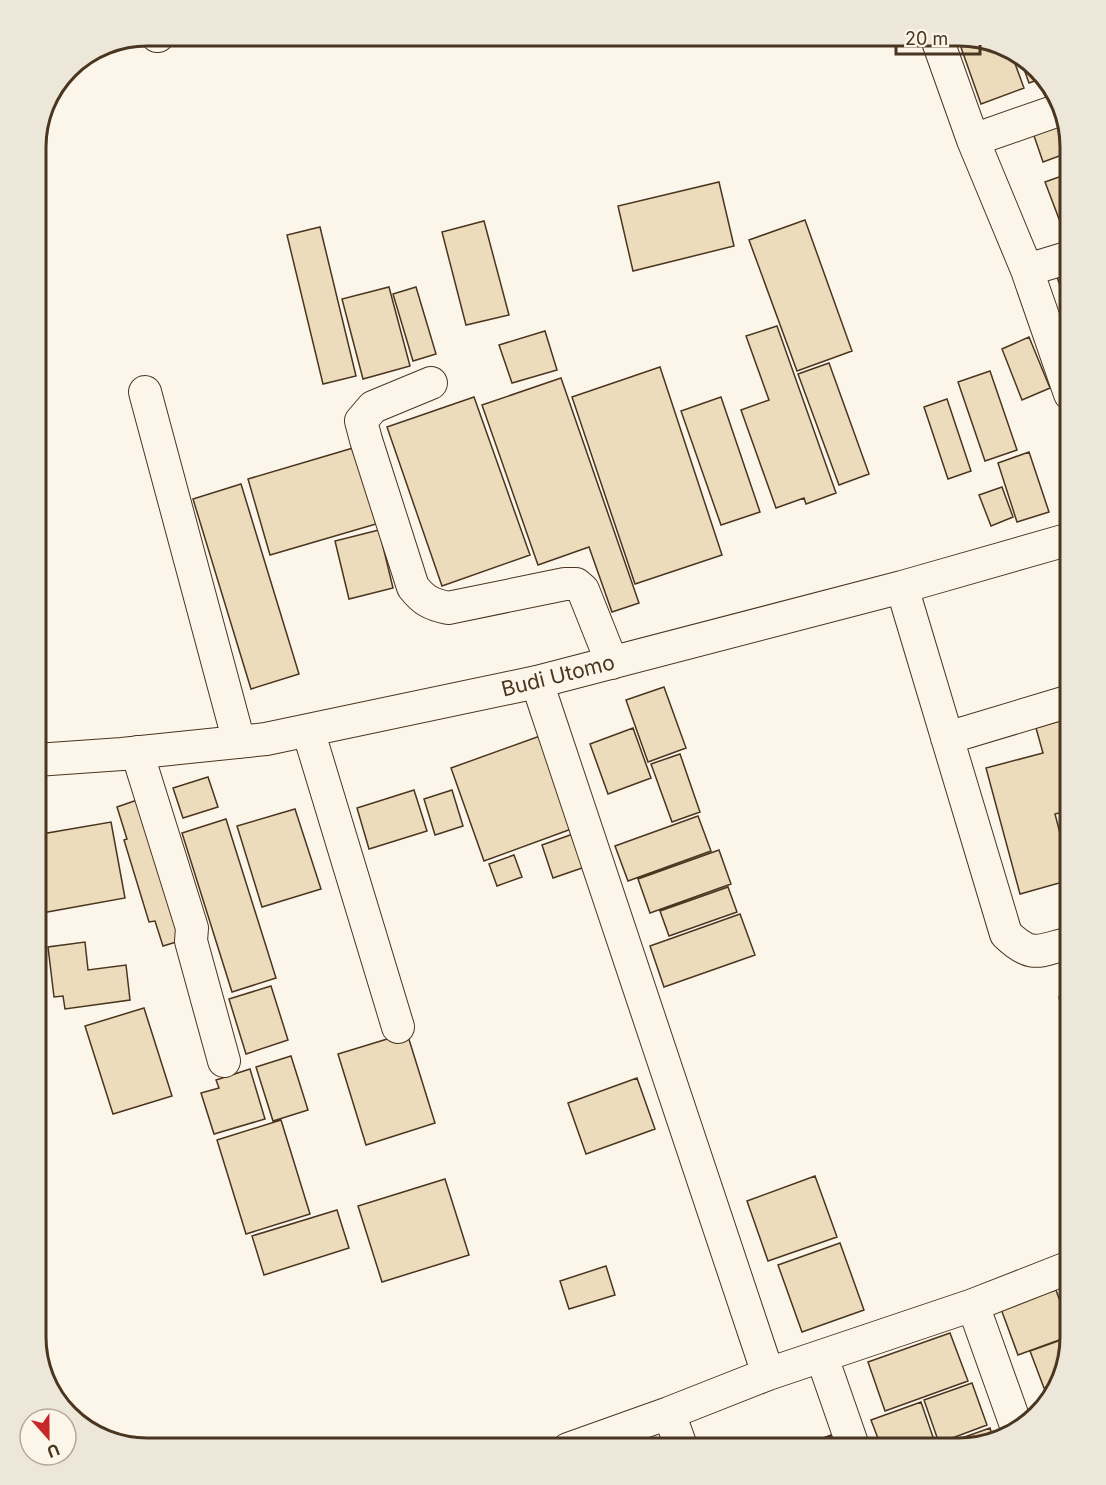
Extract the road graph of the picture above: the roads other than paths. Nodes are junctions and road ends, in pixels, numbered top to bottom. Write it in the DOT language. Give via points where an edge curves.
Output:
graph roads {
  1 [pos="940,47"];
  2 [pos="1053,112"];
  3 [pos="973,140"];
  4 [pos="1060,260"];
  5 [pos="1027,270"];
  6 [pos="1060,365"];
  7 [pos="431,383"];
  8 [pos="145,392"];
  9 [pos="1060,541"];
  10 [pos="902,587"];
  11 [pos="612,663"];
  12 [pos="537,682"];
  13 [pos="1060,705"];
  14 [pos="308,730"];
  15 [pos="947,738"];
  16 [pos="239,742"];
  17 [pos="137,752"];
  18 [pos="46,759"];
  19 [pos="1060,946"];
  20 [pos="398,1027"];
  21 [pos="224,1061"];
  22 [pos="1060,1271"];
  23 [pos="973,1305"];
  24 [pos="822,1357"];
  25 [pos="768,1374"];
  26 [pos="669,1413"];
  27 [pos="1014,1421"];
  28 [pos="599,1438"];
  29 [pos="678,1438"];
  30 [pos="850,1438"];
  1 -- 3 [label="street"];
  2 -- 3 [label="street"];
  3 -- 5 [label="street"];
  4 -- 5 [label="street"];
  5 -- 6 [label="street"];
  7 -- 11 [label="street" via="373,407 361,421 413,587 422,599 448,608 576,584 583,590"];
  8 -- 16 [label="street"];
  9 -- 10 [label="street, Budi Utomo"];
  10 -- 11 [label="street, Budi Utomo"];
  10 -- 15 [label="street"];
  11 -- 12 [label="street, Budi Utomo"];
  12 -- 14 [label="street, Budi Utomo"];
  12 -- 25 [label="street"];
  13 -- 15 [label="street"];
  14 -- 16 [label="street, Budi Utomo"];
  14 -- 20 [label="street"];
  15 -- 19 [label="street" via="1006,934 1019,946 1034,952"];
  16 -- 17 [label="street, Budi Utomo"];
  17 -- 18 [label="street, Budi Utomo"];
  17 -- 21 [label="street" via="192,928 191,941"];
  22 -- 23 [label="street"];
  23 -- 24 [label="street"];
  23 -- 27 [label="street"];
  24 -- 25 [label="street"];
  24 -- 30 [label="street"];
  25 -- 26 [label="street"];
  26 -- 28 [label="street"];
  26 -- 29 [label="street"];
}
